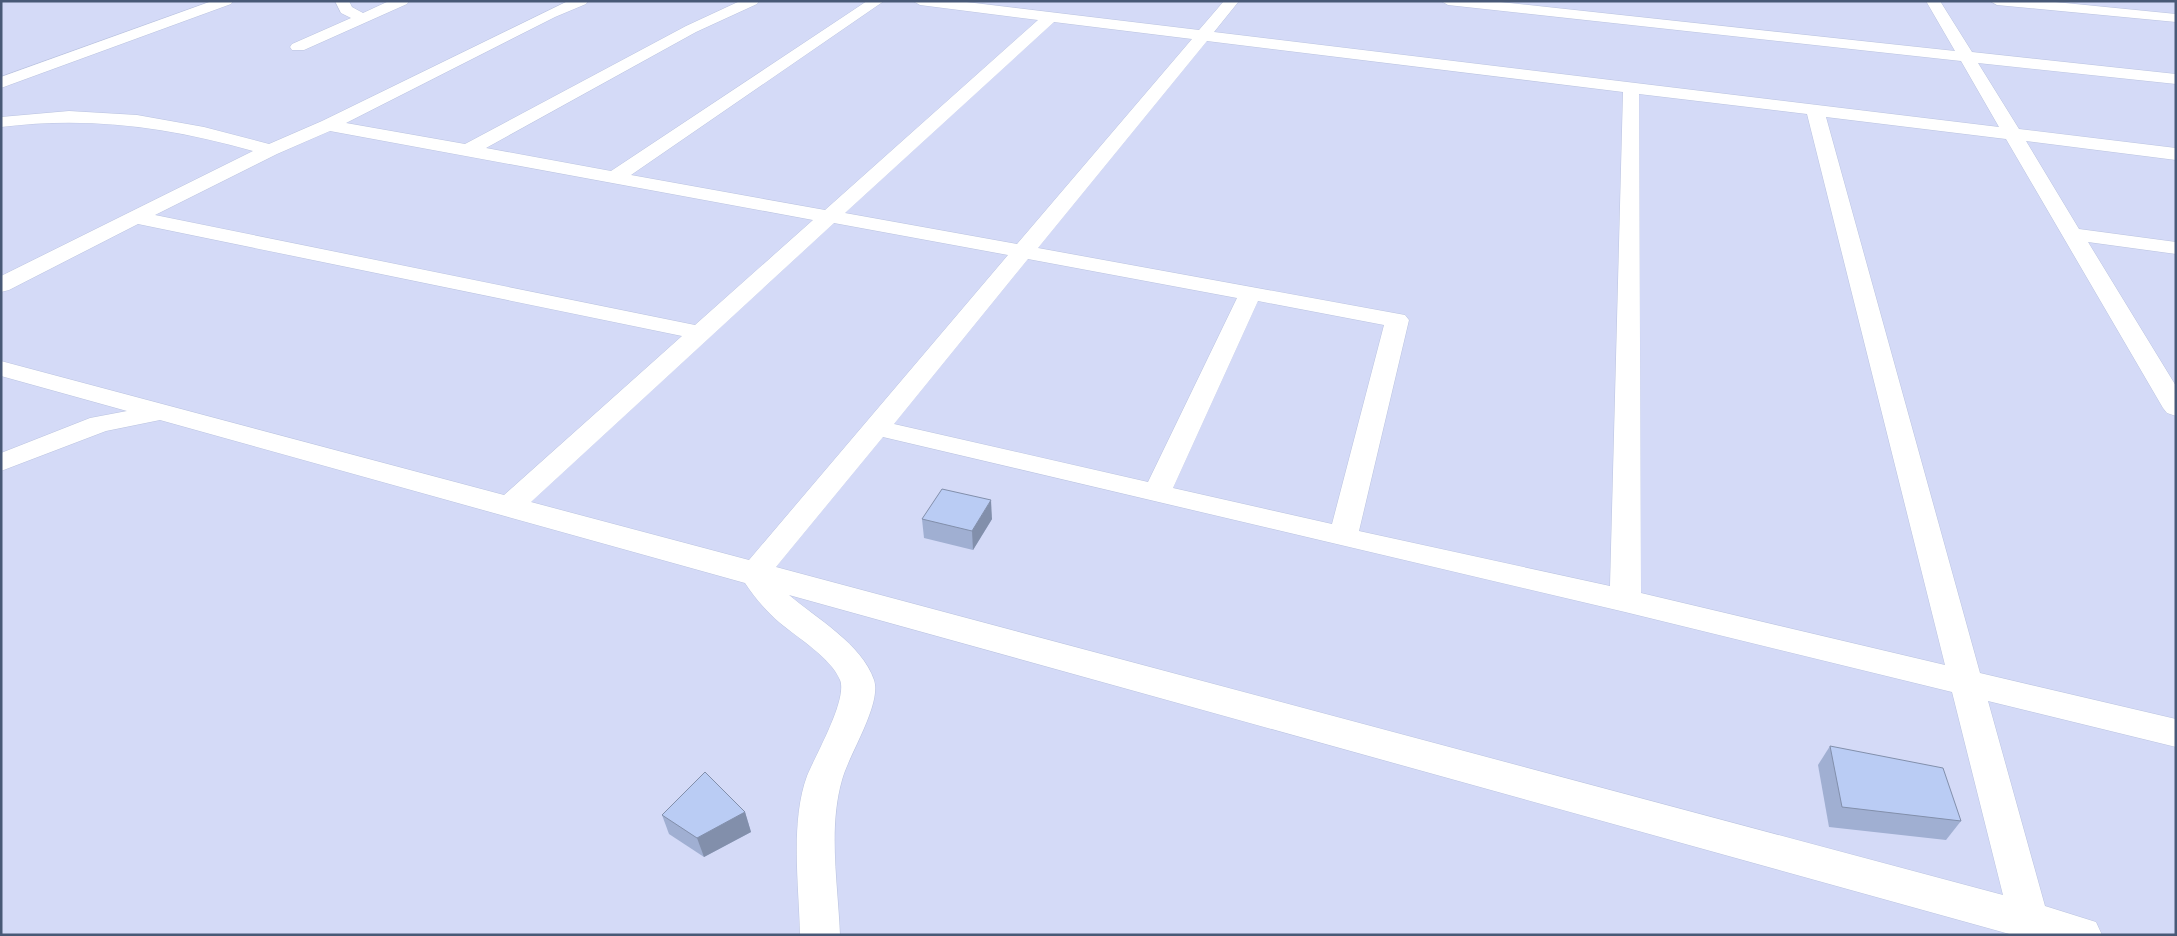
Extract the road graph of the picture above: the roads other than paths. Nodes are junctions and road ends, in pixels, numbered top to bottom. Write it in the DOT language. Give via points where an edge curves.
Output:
graph roads {
  1 [pos="226,1"];
  2 [pos="342,1"];
  3 [pos="402,1"];
  4 [pos="581,1"];
  5 [pos="752,1"];
  6 [pos="877,1"];
  7 [pos="920,1"];
  8 [pos="1232,1"];
  9 [pos="1448,1"];
  10 [pos="1933,1"];
  11 [pos="1998,1"];
  12 [pos="1050,17"];
  13 [pos="363,18"];
  14 [pos="2176,18"];
  15 [pos="1203,36"];
  16 [pos="298,47"];
  17 [pos="1966,56"];
  18 [pos="2176,79"];
  19 [pos="1,83"];
  20 [pos="1631,88"];
  21 [pos="1815,110"];
  22 [pos="1,122"];
  23 [pos="328,125"];
  24 [pos="2014,134"];
  25 [pos="270,150"];
  26 [pos="467,151"];
  27 [pos="2176,154"];
  28 [pos="614,177"];
  29 [pos="829,216"];
  30 [pos="138,218"];
  31 [pos="2073,234"];
  32 [pos="2176,248"];
  33 [pos="1023,252"];
  34 [pos="1,286"];
  35 [pos="1251,293"];
  36 [pos="700,333"];
  37 [pos="1,368"];
  38 [pos="2176,408"];
  39 [pos="162,411"];
  40 [pos="877,428"];
  41 [pos="1,463"];
  42 [pos="1156,493"];
  43 [pos="509,506"];
  44 [pos="1343,537"];
  45 [pos="755,573"];
  46 [pos="1625,601"];
  47 [pos="1967,683"];
  48 [pos="2176,733"];
  49 [pos="2031,928"];
  50 [pos="820,935"];
  51 [pos="2082,935"];
  1 -- 19 [label="street"];
  2 -- 13 [label="street" via="346,10"];
  3 -- 13 [label="street"];
  4 -- 23 [label="street"];
  5 -- 26 [label="street"];
  6 -- 28 [label="street"];
  7 -- 12 [label="street"];
  8 -- 15 [label="street"];
  9 -- 17 [label="street"];
  10 -- 17 [label="street"];
  11 -- 14 [label="street"];
  12 -- 15 [label="street"];
  12 -- 29 [label="street"];
  13 -- 16 [label="street"];
  15 -- 20 [label="street"];
  15 -- 33 [label="street"];
  17 -- 18 [label="street"];
  17 -- 24 [label="street"];
  20 -- 21 [label="street"];
  20 -- 46 [label="street"];
  21 -- 24 [label="street"];
  21 -- 47 [label="street"];
  22 -- 25 [label="street" via="83,117 152,122"];
  23 -- 25 [label="street"];
  23 -- 26 [label="street"];
  24 -- 27 [label="street"];
  24 -- 31 [label="street"];
  25 -- 30 [label="street"];
  26 -- 28 [label="street"];
  28 -- 29 [label="street"];
  29 -- 33 [label="street"];
  29 -- 36 [label="street"];
  30 -- 34 [label="street"];
  30 -- 36 [label="street"];
  31 -- 32 [label="street"];
  31 -- 38 [label="street"];
  33 -- 35 [label="street"];
  33 -- 40 [label="street"];
  35 -- 42 [label="street"];
  35 -- 44 [label="street" via="1397,320"];
  36 -- 43 [label="street"];
  37 -- 39 [label="street"];
  39 -- 41 [label="street" via="98,424"];
  39 -- 43 [label="street"];
  40 -- 42 [label="street"];
  40 -- 45 [label="street"];
  42 -- 44 [label="street"];
  43 -- 45 [label="street"];
  44 -- 46 [label="street"];
  45 -- 49 [label="street"];
  45 -- 50 [label="street" via="775,600 845,659 859,682 856,705 824,780 817,822"];
  46 -- 47 [label="street"];
  47 -- 48 [label="street"];
  47 -- 49 [label="street"];
  49 -- 51 [label="street"];
}
